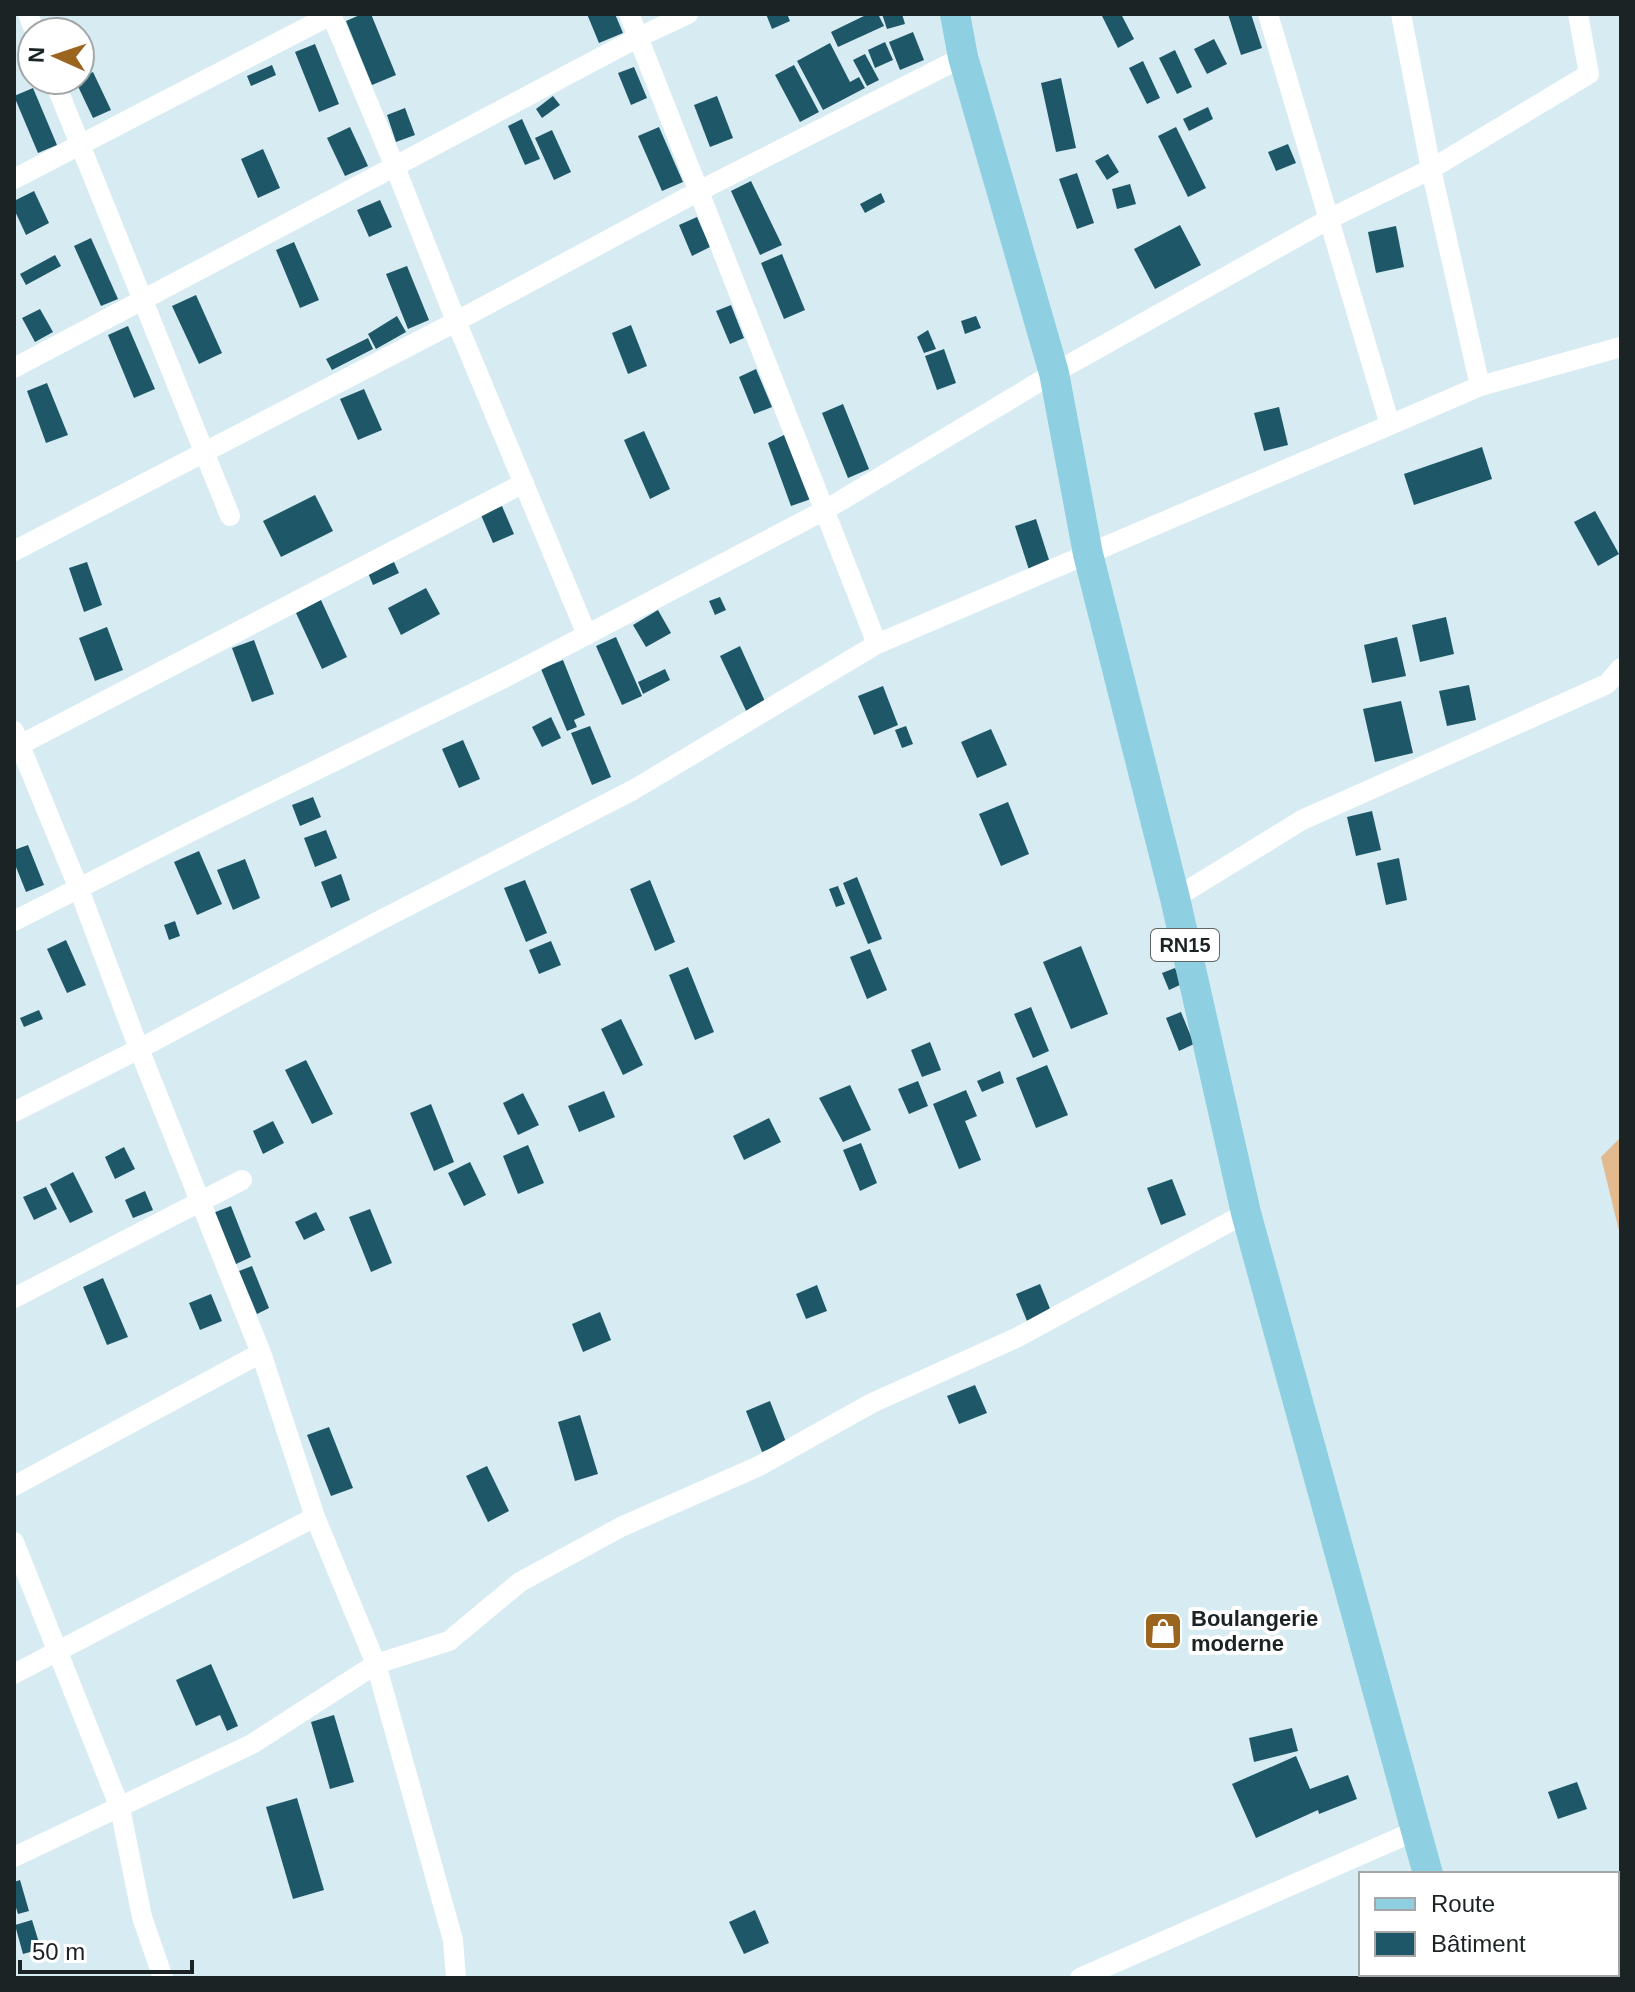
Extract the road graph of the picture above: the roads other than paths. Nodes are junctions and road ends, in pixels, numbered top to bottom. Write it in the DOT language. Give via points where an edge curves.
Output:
graph roads {
  1 [pos="331,14"];
  2 [pos="629,14"];
  3 [pos="688,14"];
  4 [pos="955,14"];
  5 [pos="1268,14"];
  6 [pos="1401,14"];
  7 [pos="1578,14"];
  8 [pos="639,37"];
  9 [pos="963,57"];
  10 [pos="60,96"];
  11 [pos="80,144"];
  12 [pos="395,167"];
  13 [pos="1431,169"];
  14 [pos="14,179"];
  15 [pos="699,191"];
  16 [pos="1329,219"];
  17 [pos="143,300"];
  18 [pos="456,321"];
  19 [pos="1621,347"];
  20 [pos="14,368"];
  21 [pos="1054,373"];
  22 [pos="1480,386"];
  23 [pos="1390,425"];
  24 [pos="203,452"];
  25 [pos="524,483"];
  26 [pos="825,510"];
  27 [pos="230,516"];
  28 [pos="14,551"];
  29 [pos="1088,554"];
  30 [pos="587,635"];
  31 [pos="877,644"];
  32 [pos="1621,668"];
  33 [pos="16,741"];
  34 [pos="79,889"];
  35 [pos="1175,898"];
  36 [pos="14,921"];
  37 [pos="139,1049"];
  38 [pos="14,1112"];
  39 [pos="242,1180"];
  40 [pos="201,1201"];
  41 [pos="1246,1213"];
  42 [pos="14,1298"];
  43 [pos="261,1353"];
  44 [pos="14,1486"];
  45 [pos="315,1517"];
  46 [pos="14,1542"];
  47 [pos="57,1651"];
  48 [pos="376,1664"];
  49 [pos="14,1674"];
  50 [pos="120,1808"];
  51 [pos="1415,1831"];
  52 [pos="14,1857"];
  53 [pos="1427,1872"];
  54 [pos="163,1978"];
  55 [pos="456,1978"];
  56 [pos="1080,1978"];
  1 -- 11 [label="street"];
  1 -- 12 [label="street"];
  2 -- 8 [label="street"];
  3 -- 8 [label="street"];
  4 -- 9 [label="main road, RN15"];
  5 -- 16 [label="street"];
  6 -- 13 [label="street"];
  7 -- 13 [label="street" via="1589,74"];
  8 -- 12 [label="street"];
  8 -- 15 [label="street"];
  9 -- 15 [label="street"];
  9 -- 21 [label="main road, RN15"];
  10 -- 11 [label="street"];
  11 -- 14 [label="street"];
  11 -- 17 [label="street"];
  12 -- 17 [label="street"];
  12 -- 18 [label="street"];
  13 -- 16 [label="street"];
  13 -- 22 [label="street"];
  15 -- 18 [label="street"];
  15 -- 26 [label="street"];
  16 -- 21 [label="street"];
  16 -- 23 [label="street"];
  17 -- 20 [label="street"];
  17 -- 24 [label="street"];
  18 -- 24 [label="street"];
  18 -- 25 [label="street"];
  19 -- 22 [label="street"];
  21 -- 26 [label="street"];
  21 -- 29 [label="main road, RN15"];
  22 -- 23 [label="street"];
  23 -- 29 [label="street"];
  24 -- 27 [label="street"];
  24 -- 28 [label="street"];
  25 -- 30 [label="street"];
  25 -- 33 [label="street"];
  26 -- 30 [label="street"];
  26 -- 31 [label="street"];
  29 -- 31 [label="street"];
  29 -- 35 [label="main road, RN15"];
  30 -- 34 [label="street"];
  31 -- 37 [label="street" via="633,790"];
  32 -- 35 [label="street" via="1607,684 1302,820"];
  33 -- 34 [label="street"];
  34 -- 36 [label="street"];
  34 -- 37 [label="street"];
  35 -- 41 [label="main road, RN15"];
  37 -- 38 [label="street"];
  37 -- 40 [label="street"];
  39 -- 40 [label="street"];
  40 -- 42 [label="street"];
  40 -- 43 [label="street"];
  41 -- 48 [label="street" via="1018,1337 872,1403 759,1466 621,1527 520,1582 449,1641"];
  41 -- 51 [label="main road, RN15"];
  43 -- 44 [label="street"];
  43 -- 45 [label="street"];
  45 -- 47 [label="street"];
  45 -- 48 [label="street"];
  46 -- 47 [label="street"];
  47 -- 49 [label="street"];
  47 -- 50 [label="street"];
  48 -- 50 [label="street" via="252,1744"];
  48 -- 55 [label="street" via="453,1940"];
  50 -- 52 [label="street"];
  50 -- 54 [label="street" via="142,1917"];
  51 -- 53 [label="main road, RN15"];
  51 -- 56 [label="street"];
}
